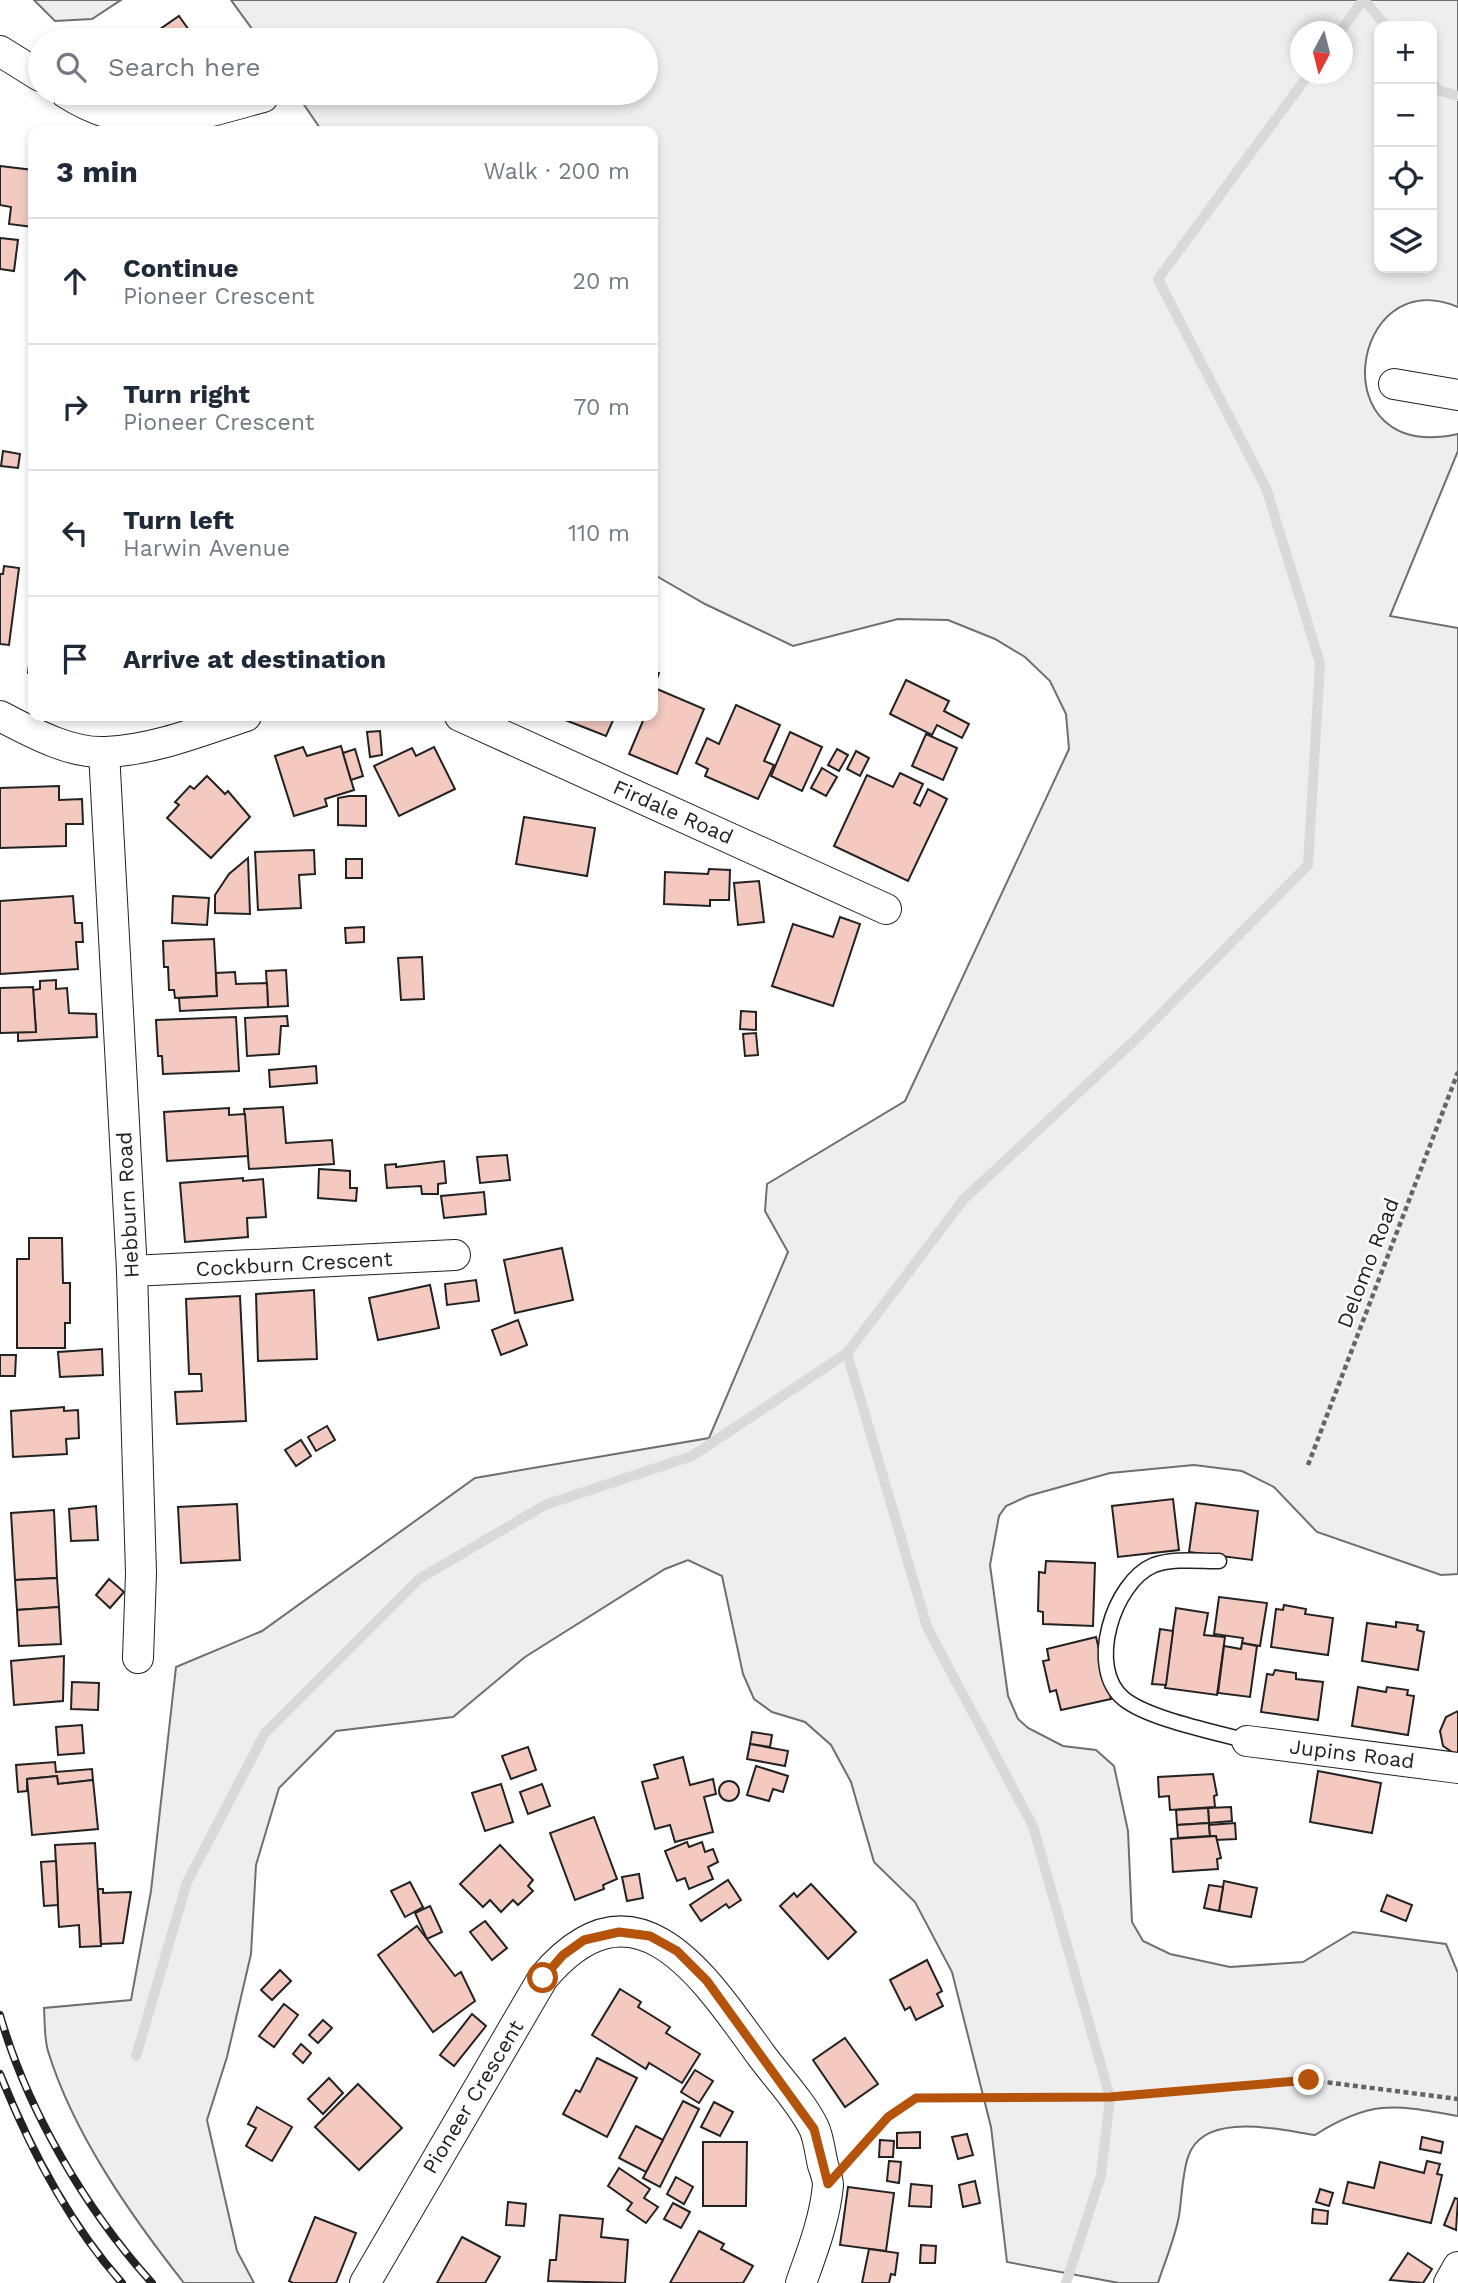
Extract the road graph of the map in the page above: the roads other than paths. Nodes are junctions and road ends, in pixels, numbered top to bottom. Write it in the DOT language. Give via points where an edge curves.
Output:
graph roads {
  1 [pos="0,51"];
  2 [pos="28,68"];
  3 [pos="88,105"];
  4 [pos="234,105"];
  5 [pos="1394,384"];
  6 [pos="1458,395"];
  7 [pos="0,716"];
  8 [pos="231,721"];
  9 [pos="471,721"];
  10 [pos="104,752"];
  11 [pos="886,908"];
  12 [pos="455,1255"];
  13 [pos="132,1270"];
  14 [pos="1219,1561"];
  15 [pos="138,1658"];
  16 [pos="1247,1741"];
  17 [pos="1458,1768"];
  18 [pos="1458,2267"];
  19 [pos="365,2283"];
  20 [pos="801,2283"];
  21 [pos="1449,2283"];
  1 -- 2 [label="street"];
  3 -- 4 [label="street" via="152,122 184,119"];
  5 -- 6 [label="street"];
  7 -- 10 [label="street" via="62,744"];
  8 -- 10 [label="street" via="172,741"];
  9 -- 11 [label="street, Firdale Road"];
  10 -- 13 [label="street, Hebburn Road"];
  12 -- 13 [label="street, Cockburn Crescent"];
  13 -- 15 [label="street, Hebburn Road" via="141,1573"];
  14 -- 16 [label="lane" via="1155,1565 1135,1577 1119,1598 1108,1628 1110,1677 1122,1698 1138,1708"];
  16 -- 17 [label="street, Jupins Road"];
  18 -- 21 [label="street"];
  19 -- 20 [label="street, Pioneer Crescent" via="543,1978 584,1940 619,1932 650,1936 677,1951 707,1981 814,2129 828,2184 818,2234"];
}
